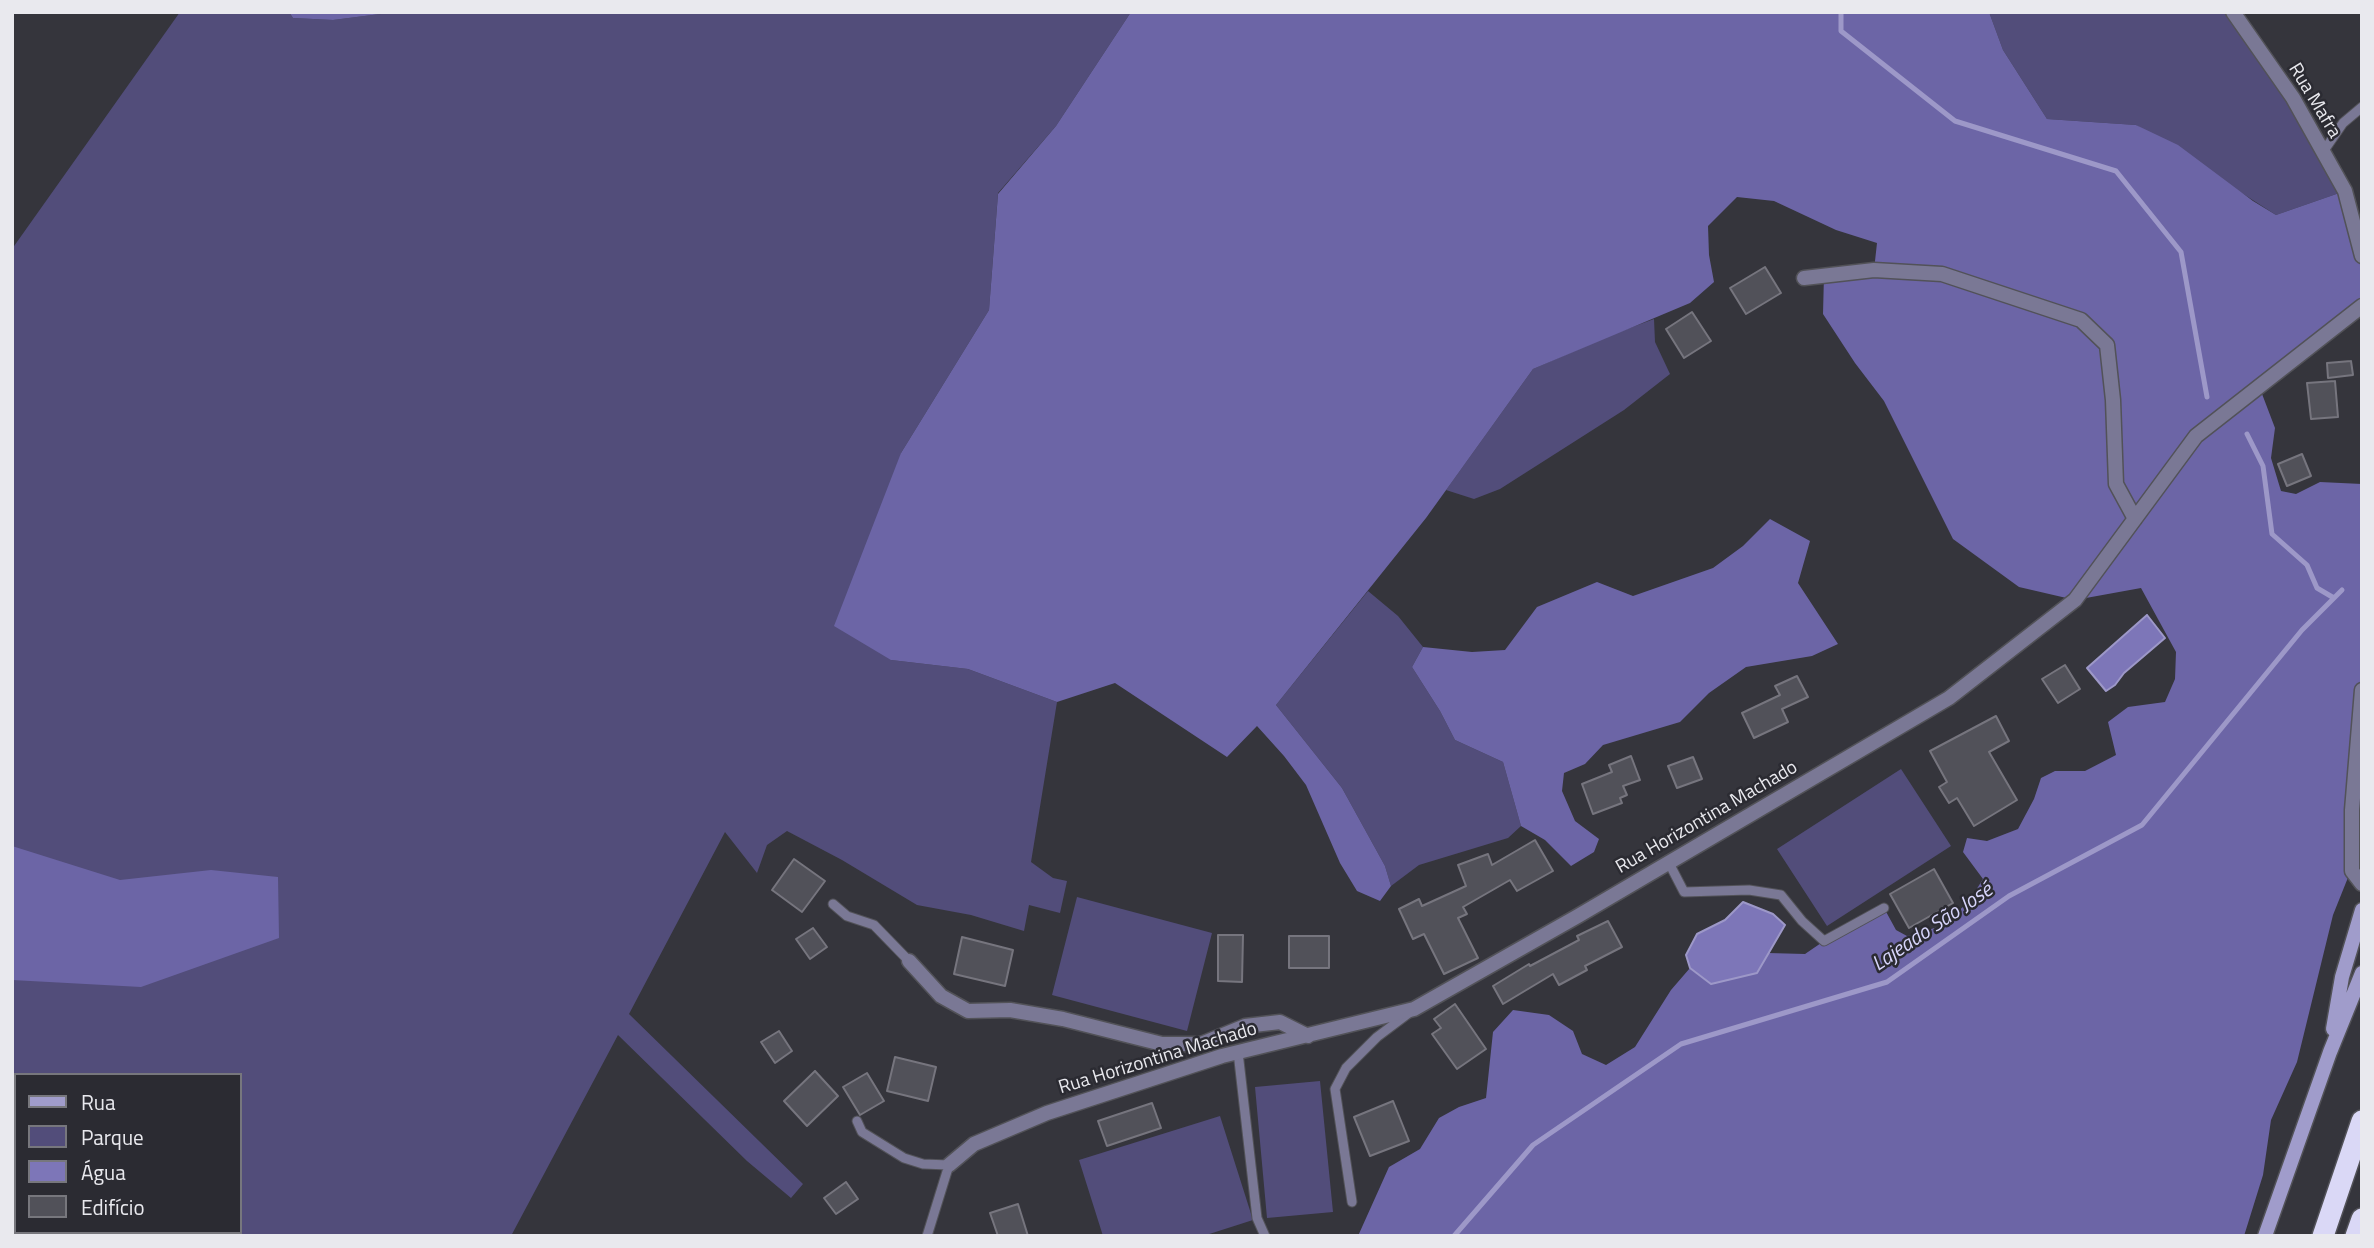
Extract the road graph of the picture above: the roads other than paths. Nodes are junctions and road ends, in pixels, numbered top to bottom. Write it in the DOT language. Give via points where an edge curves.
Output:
graph roads {
  1 [pos="2234,12"];
  2 [pos="2362,107"];
  3 [pos="2323,152"];
  4 [pos="2362,256"];
  5 [pos="1804,278"];
  6 [pos="2362,306"];
  7 [pos="2135,519"];
  8 [pos="2362,690"];
  9 [pos="1668,863"];
  10 [pos="2362,884"];
  11 [pos="833,904"];
  12 [pos="1884,908"];
  13 [pos="2362,910"];
  14 [pos="909,961"];
  15 [pos="2362,973"];
  16 [pos="1413,1009"];
  17 [pos="1308,1036"];
  18 [pos="1238,1052"];
  19 [pos="2330,1052"];
  20 [pos="857,1121"];
  21 [pos="2362,1121"];
  22 [pos="949,1165"];
  23 [pos="1352,1202"];
  24 [pos="2362,1219"];
  25 [pos="927,1236"];
  26 [pos="1265,1236"];
  27 [pos="2266,1236"];
  28 [pos="2323,1236"];
  29 [pos="2356,1236"];
  1 -- 3 [label="street, Rua Mafra"];
  2 -- 3 [label="lane" via="2343,123"];
  3 -- 4 [label="street, Rua Mafra" via="2345,191"];
  5 -- 7 [label="street" via="1874,270 1942,274 2081,320 2107,345 2116,484"];
  6 -- 7 [label="street, Rua Horizontina Machado" via="2196,436"];
  7 -- 9 [label="street, Rua Horizontina Machado" via="2075,600 1950,698"];
  8 -- 10 [label="street" via="2352,810 2352,871"];
  9 -- 12 [label="lane" via="1684,892 1749,890 1781,895 1824,941"];
  9 -- 16 [label="street, Rua Horizontina Machado"];
  11 -- 14 [label="lane" via="847,916 874,925"];
  13 -- 19 [label="main road" via="2342,977"];
  14 -- 17 [label="street" via="941,996 968,1011 1010,1010 1063,1019 1162,1044 1201,1044 1245,1026 1279,1022"];
  15 -- 19 [label="main road"];
  16 -- 17 [label="street, Rua Horizontina Machado"];
  16 -- 23 [label="lane" via="1346,1068 1335,1089"];
  17 -- 18 [label="street, Rua Horizontina Machado"];
  18 -- 22 [label="street, Rua Horizontina Machado" via="1047,1113 974,1144"];
  18 -- 26 [label="lane" via="1257,1218"];
  19 -- 27 [label="main road"];
  20 -- 22 [label="lane" via="862,1132 904,1158"];
  21 -- 28 [label="highway"];
  22 -- 25 [label="lane"];
  24 -- 29 [label="highway"];
}
